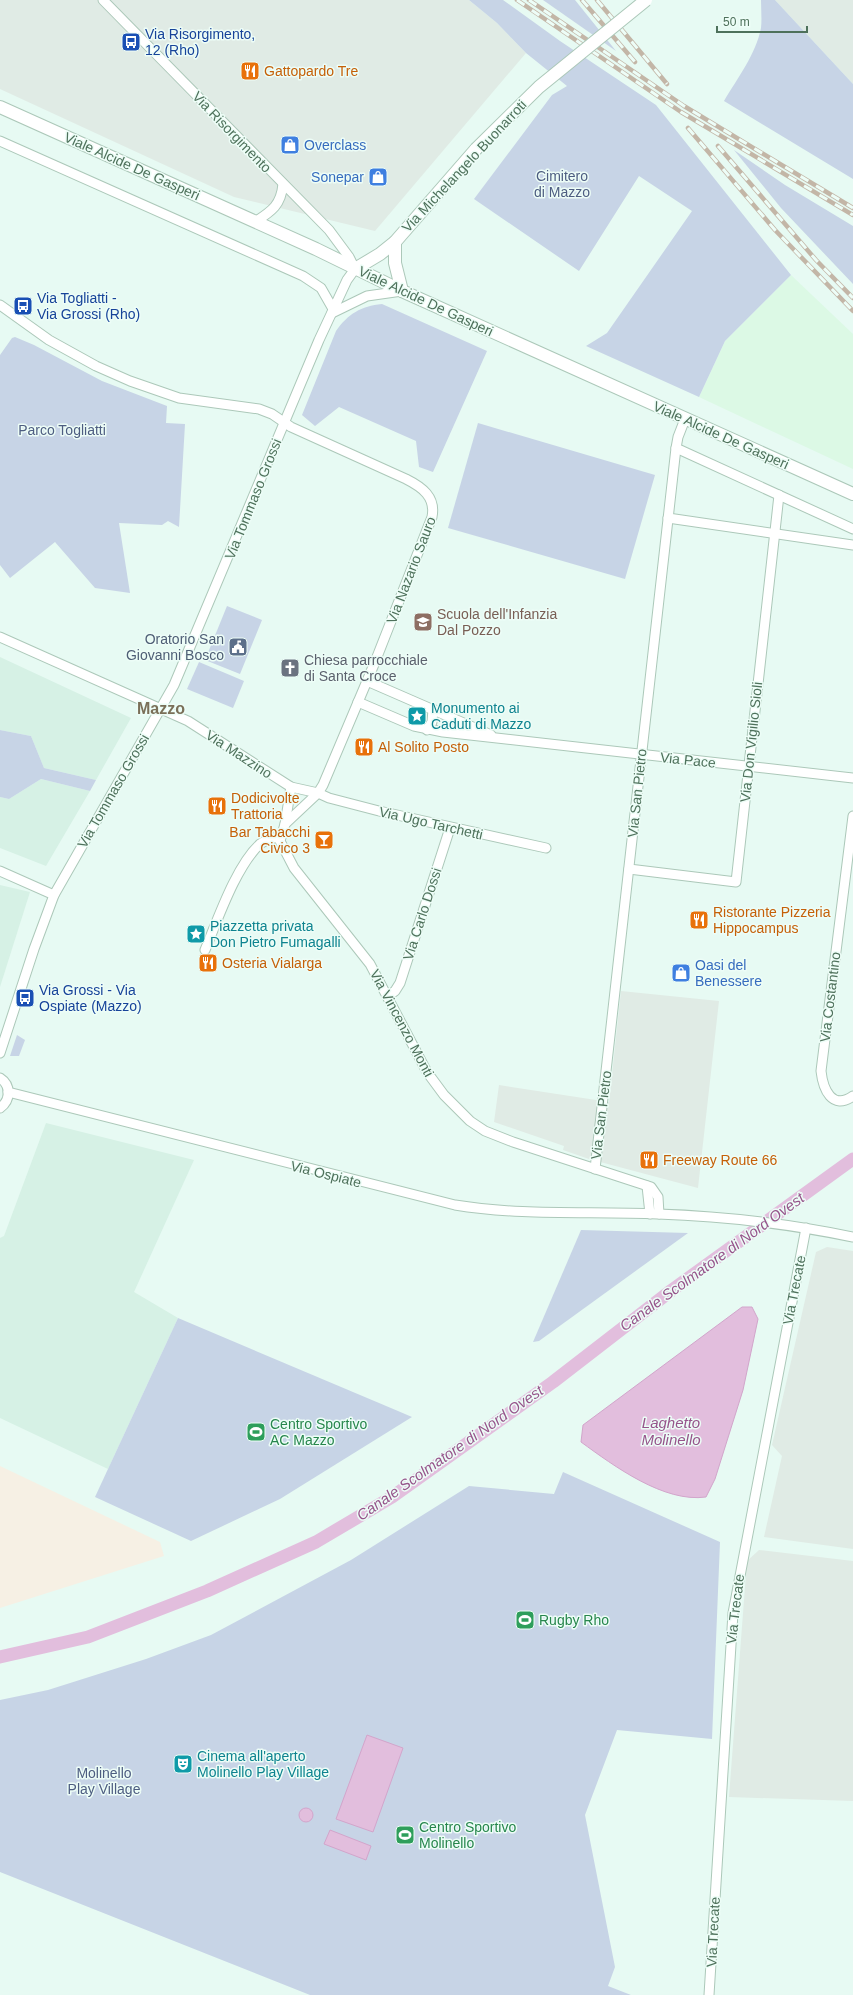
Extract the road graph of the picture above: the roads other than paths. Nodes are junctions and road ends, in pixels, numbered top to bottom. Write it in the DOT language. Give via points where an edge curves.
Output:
graph roads {
  1 [pos="103,0"];
  2 [pos="646,0"];
  3 [pos="0,107"];
  4 [pos="0,141"];
  5 [pos="283,184"];
  6 [pos="255,222"];
  7 [pos="395,242"];
  8 [pos="355,268"];
  9 [pos="402,291"];
  10 [pos="0,305"];
  11 [pos="332,311"];
  12 [pos="685,419"];
  13 [pos="285,422"];
  14 [pos="676,448"];
  15 [pos="853,494"];
  16 [pos="779,495"];
  17 [pos="668,518"];
  18 [pos="853,529"];
  19 [pos="775,533"];
  20 [pos="853,545"];
  21 [pos="0,637"];
  22 [pos="367,680"];
  23 [pos="358,702"];
  24 [pos="162,708"];
  25 [pos="433,709"];
  26 [pos="427,730"];
  27 [pos="500,739"];
  28 [pos="642,755"];
  29 [pos="748,765"];
  30 [pos="853,778"];
  31 [pos="291,787"];
  32 [pos="318,793"];
  33 [pos="853,816"];
  34 [pos="285,824"];
  35 [pos="450,828"];
  36 [pos="280,837"];
  37 [pos="546,848"];
  38 [pos="629,869"];
  39 [pos="0,871"];
  40 [pos="54,895"];
  41 [pos="205,950"];
  42 [pos="388,996"];
  43 [pos="0,1053"];
  44 [pos="0,1078"];
  45 [pos="8,1092"];
  46 [pos="853,1096"];
  47 [pos="0,1108"];
  48 [pos="595,1169"];
  49 [pos="655,1214"];
  50 [pos="806,1228"];
  51 [pos="853,1237"];
  52 [pos="710,1995"];
  1 -- 5 [label="street, Via Risorgimento"];
  2 -- 7 [label="street, Via Michelangelo Buonarroti, bridge" via="539,87 476,149"];
  3 -- 6 [label="street, Viale Alcide De Gasperi"];
  4 -- 11 [label="street" via="303,276 321,288"];
  5 -- 6 [label="street" via="282,196 272,212"];
  5 -- 8 [label="street, Via Risorgimento" via="329,230"];
  6 -- 8 [label="street, Viale Alcide De Gasperi"];
  7 -- 8 [label="street, Via Michelangelo Buonarroti"];
  7 -- 9 [label="street" via="395,263"];
  8 -- 9 [label="street, Viale Alcide De Gasperi"];
  8 -- 11 [label="street, Via Tommaso Grossi"];
  9 -- 11 [label="street" via="367,296"];
  9 -- 12 [label="street, Viale Alcide De Gasperi"];
  10 -- 13 [label="street, Via Nazario Sauro" via="49,340 130,381 179,398 259,409"];
  11 -- 13 [label="street, Via Tommaso Grossi"];
  12 -- 14 [label="street, Via San Pietro"];
  12 -- 15 [label="street, Viale Alcide De Gasperi"];
  13 -- 22 [label="street, Via Nazario Sauro" via="291,427 406,478 428,494 432,504 432,517"];
  13 -- 24 [label="street, Via Tommaso Grossi" via="208,608"];
  14 -- 16 [label="street"];
  14 -- 17 [label="street, Via San Pietro"];
  16 -- 18 [label="street"];
  16 -- 19 [label="street, Via Don Vigilio Sioli"];
  17 -- 19 [label="street"];
  17 -- 28 [label="street, Via San Pietro"];
  19 -- 20 [label="street"];
  19 -- 29 [label="street, Via Don Vigilio Sioli"];
  21 -- 24 [label="street, Via Mazzino"];
  22 -- 23 [label="street, Via Nazario Sauro"];
  22 -- 25 [label="street, Via Pace"];
  23 -- 26 [label="street, Via Pace"];
  23 -- 32 [label="street, Via Nazario Sauro"];
  24 -- 31 [label="street, Via Mazzino" via="188,721"];
  24 -- 40 [label="street, Via Tommaso Grossi"];
  25 -- 26 [label="street" via="432,722"];
  25 -- 27 [label="street, Via Pace"];
  26 -- 27 [label="street, Via Pace"];
  27 -- 28 [label="street, Via Pace"];
  28 -- 29 [label="street, Via Pace"];
  28 -- 38 [label="street, Via San Pietro"];
  29 -- 30 [label="street, Via Pace"];
  29 -- 38 [label="street, Via Don Vigilio Sioli" via="736,882"];
  31 -- 32 [label="street, Via Mazzino"];
  31 -- 34 [label="street"];
  32 -- 34 [label="street"];
  32 -- 35 [label="street, Via Ugo Tarchetti"];
  33 -- 46 [label="street, Via Costantino" via="821,1071 822,1083 832,1098 838,1102"];
  34 -- 36 [label="street"];
  35 -- 37 [label="street, Via Ugo Tarchetti"];
  35 -- 42 [label="street, Via Carlo Dossi" via="400,984"];
  36 -- 41 [label="street" via="260,844 244,865"];
  36 -- 42 [label="street, Via Vincenzo Monti" via="282,849 294,868 370,964"];
  38 -- 48 [label="street, Via San Pietro"];
  39 -- 40 [label="street"];
  40 -- 43 [label="street, Via Tommaso Grossi"];
  42 -- 48 [label="street, Via Vincenzo Monti" via="427,1072 444,1095 470,1121 497,1136"];
  44 -- 45 [label="street" via="7,1086"];
  45 -- 47 [label="street" via="6,1101"];
  45 -- 49 [label="street, Via Ospiate" via="455,1205 499,1211"];
  48 -- 49 [label="street, Via Vincenzo Monti" via="655,1191 658,1197"];
  49 -- 50 [label="street"];
  50 -- 51 [label="street"];
  50 -- 52 [label="street, Via Trecate" via="732,1613"];
}
